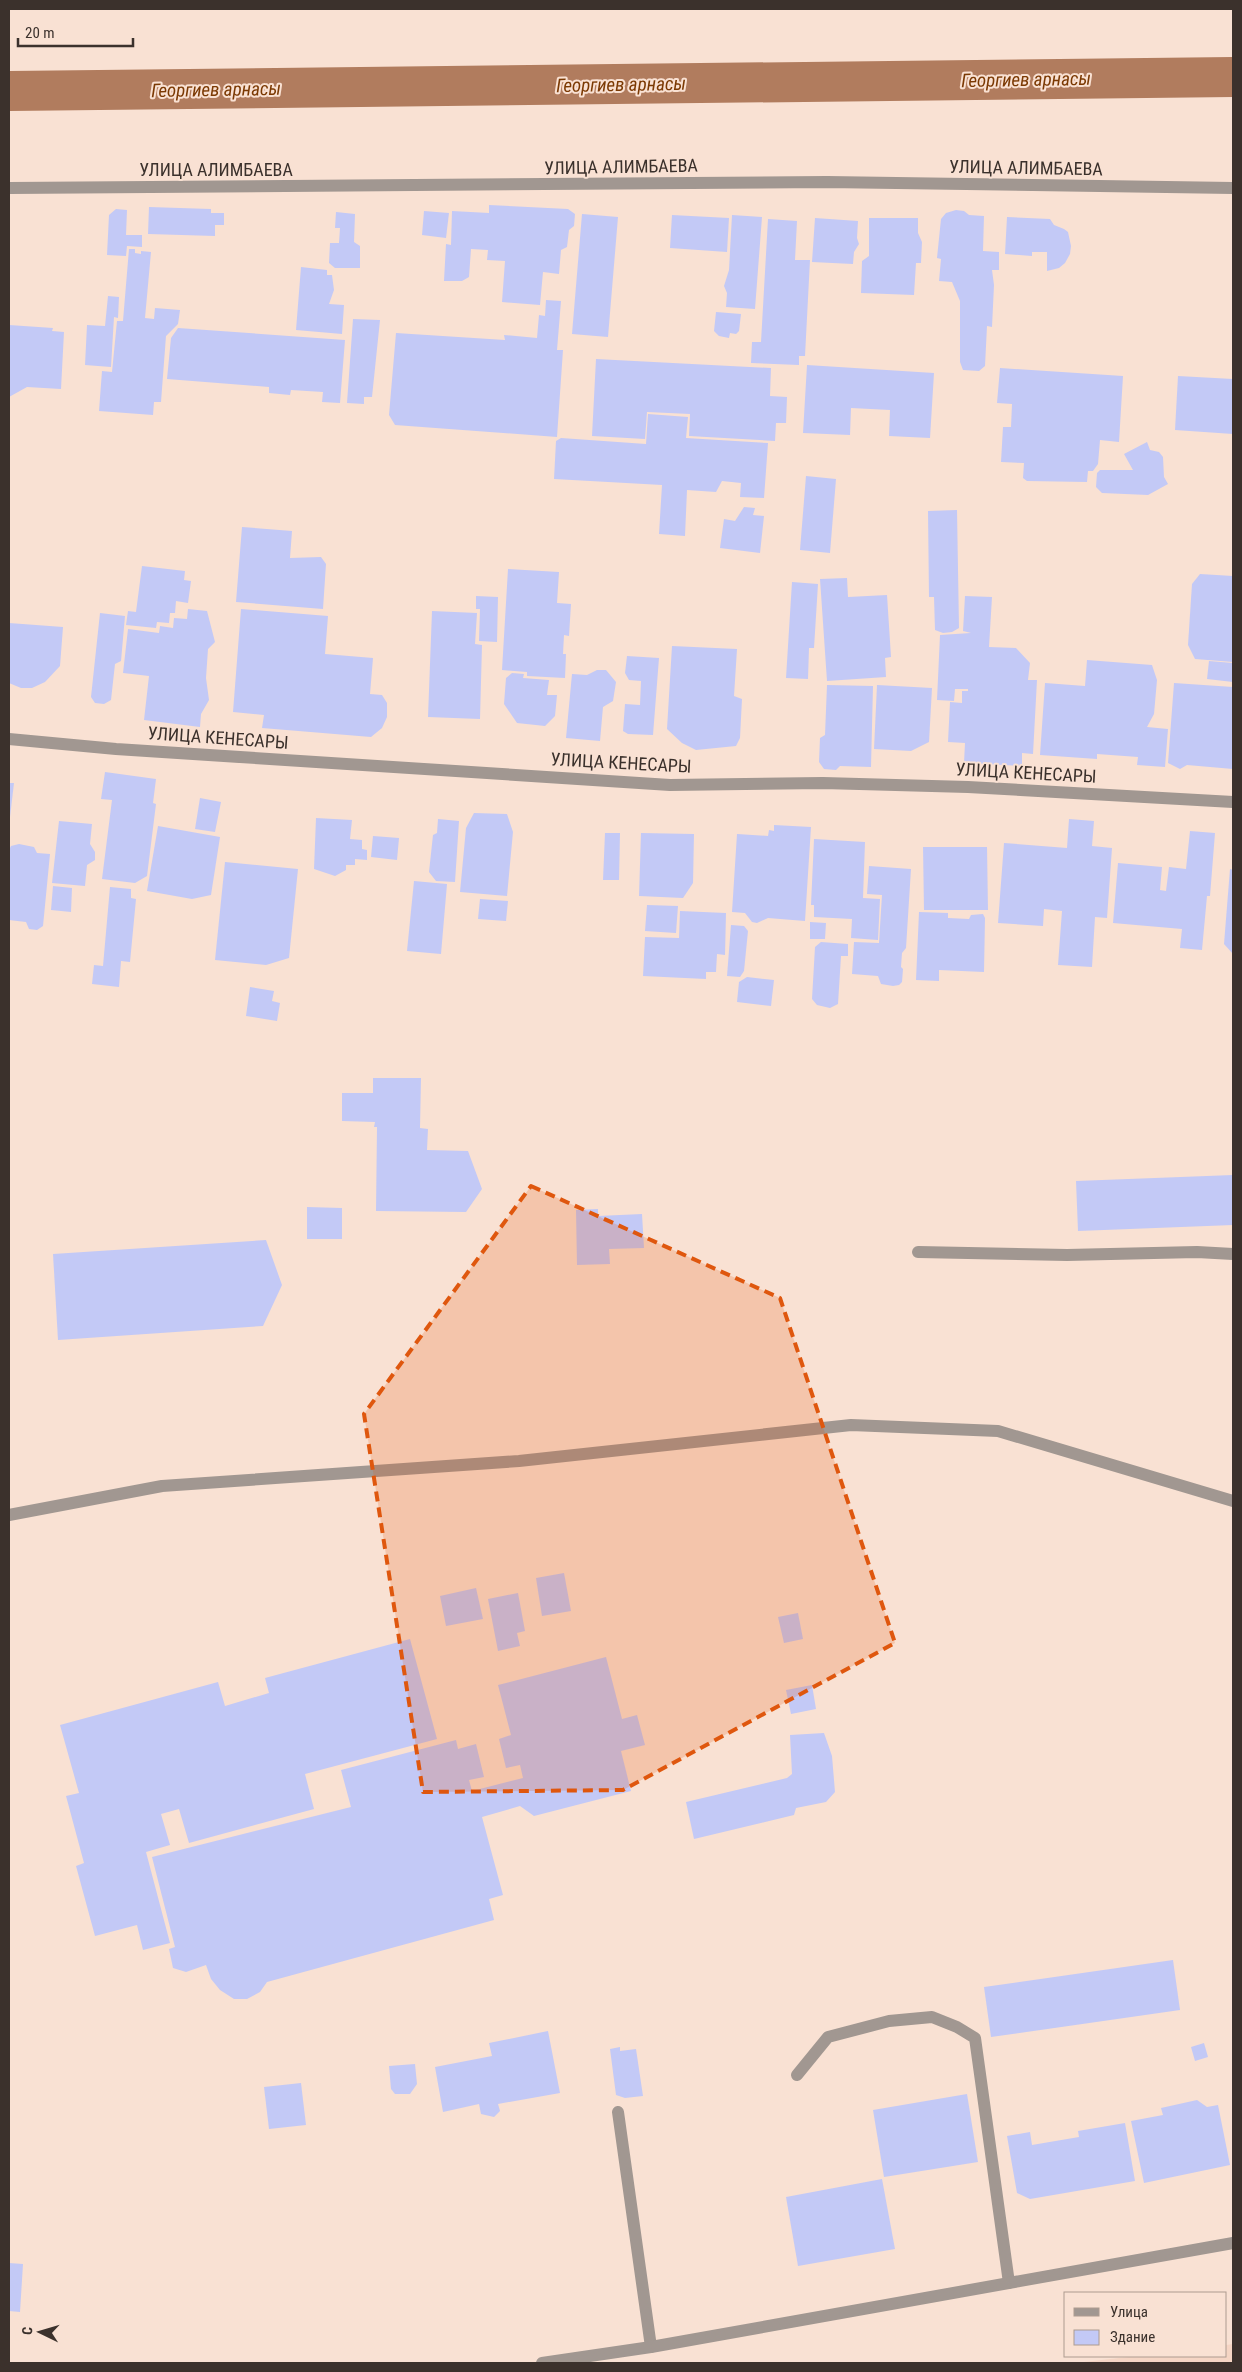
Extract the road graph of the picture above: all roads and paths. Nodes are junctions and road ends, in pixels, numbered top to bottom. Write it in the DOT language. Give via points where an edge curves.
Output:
graph roads {
  1 [pos="9,188"];
  2 [pos="1233,188"];
  3 [pos="9,739"];
  4 [pos="1233,802"];
  5 [pos="918,1252"];
  6 [pos="1233,1254"];
  7 [pos="1233,1501"];
  8 [pos="9,1514"];
  9 [pos="797,2075"];
  10 [pos="618,2112"];
  11 [pos="1233,2243"];
  12 [pos="1009,2283"];
  13 [pos="651,2346"];
  14 [pos="542,2363"];
  1 -- 2 [label="street, УЛИЦА АЛИМБАЕВА" via="828,182"];
  3 -- 4 [label="street, УЛИЦА КЕНЕСАРЫ" via="116,749 670,785 823,783 968,787"];
  5 -- 6 [label="street"];
  7 -- 8 [label="street" via="998,1430 851,1425 519,1461 162,1486"];
  9 -- 12 [label="street" via="828,2037 889,2021 932,2017 976,2038"];
  10 -- 13 [label="street"];
  11 -- 12 [label="street"];
  12 -- 13 [label="street"];
  13 -- 14 [label="street"];
}
